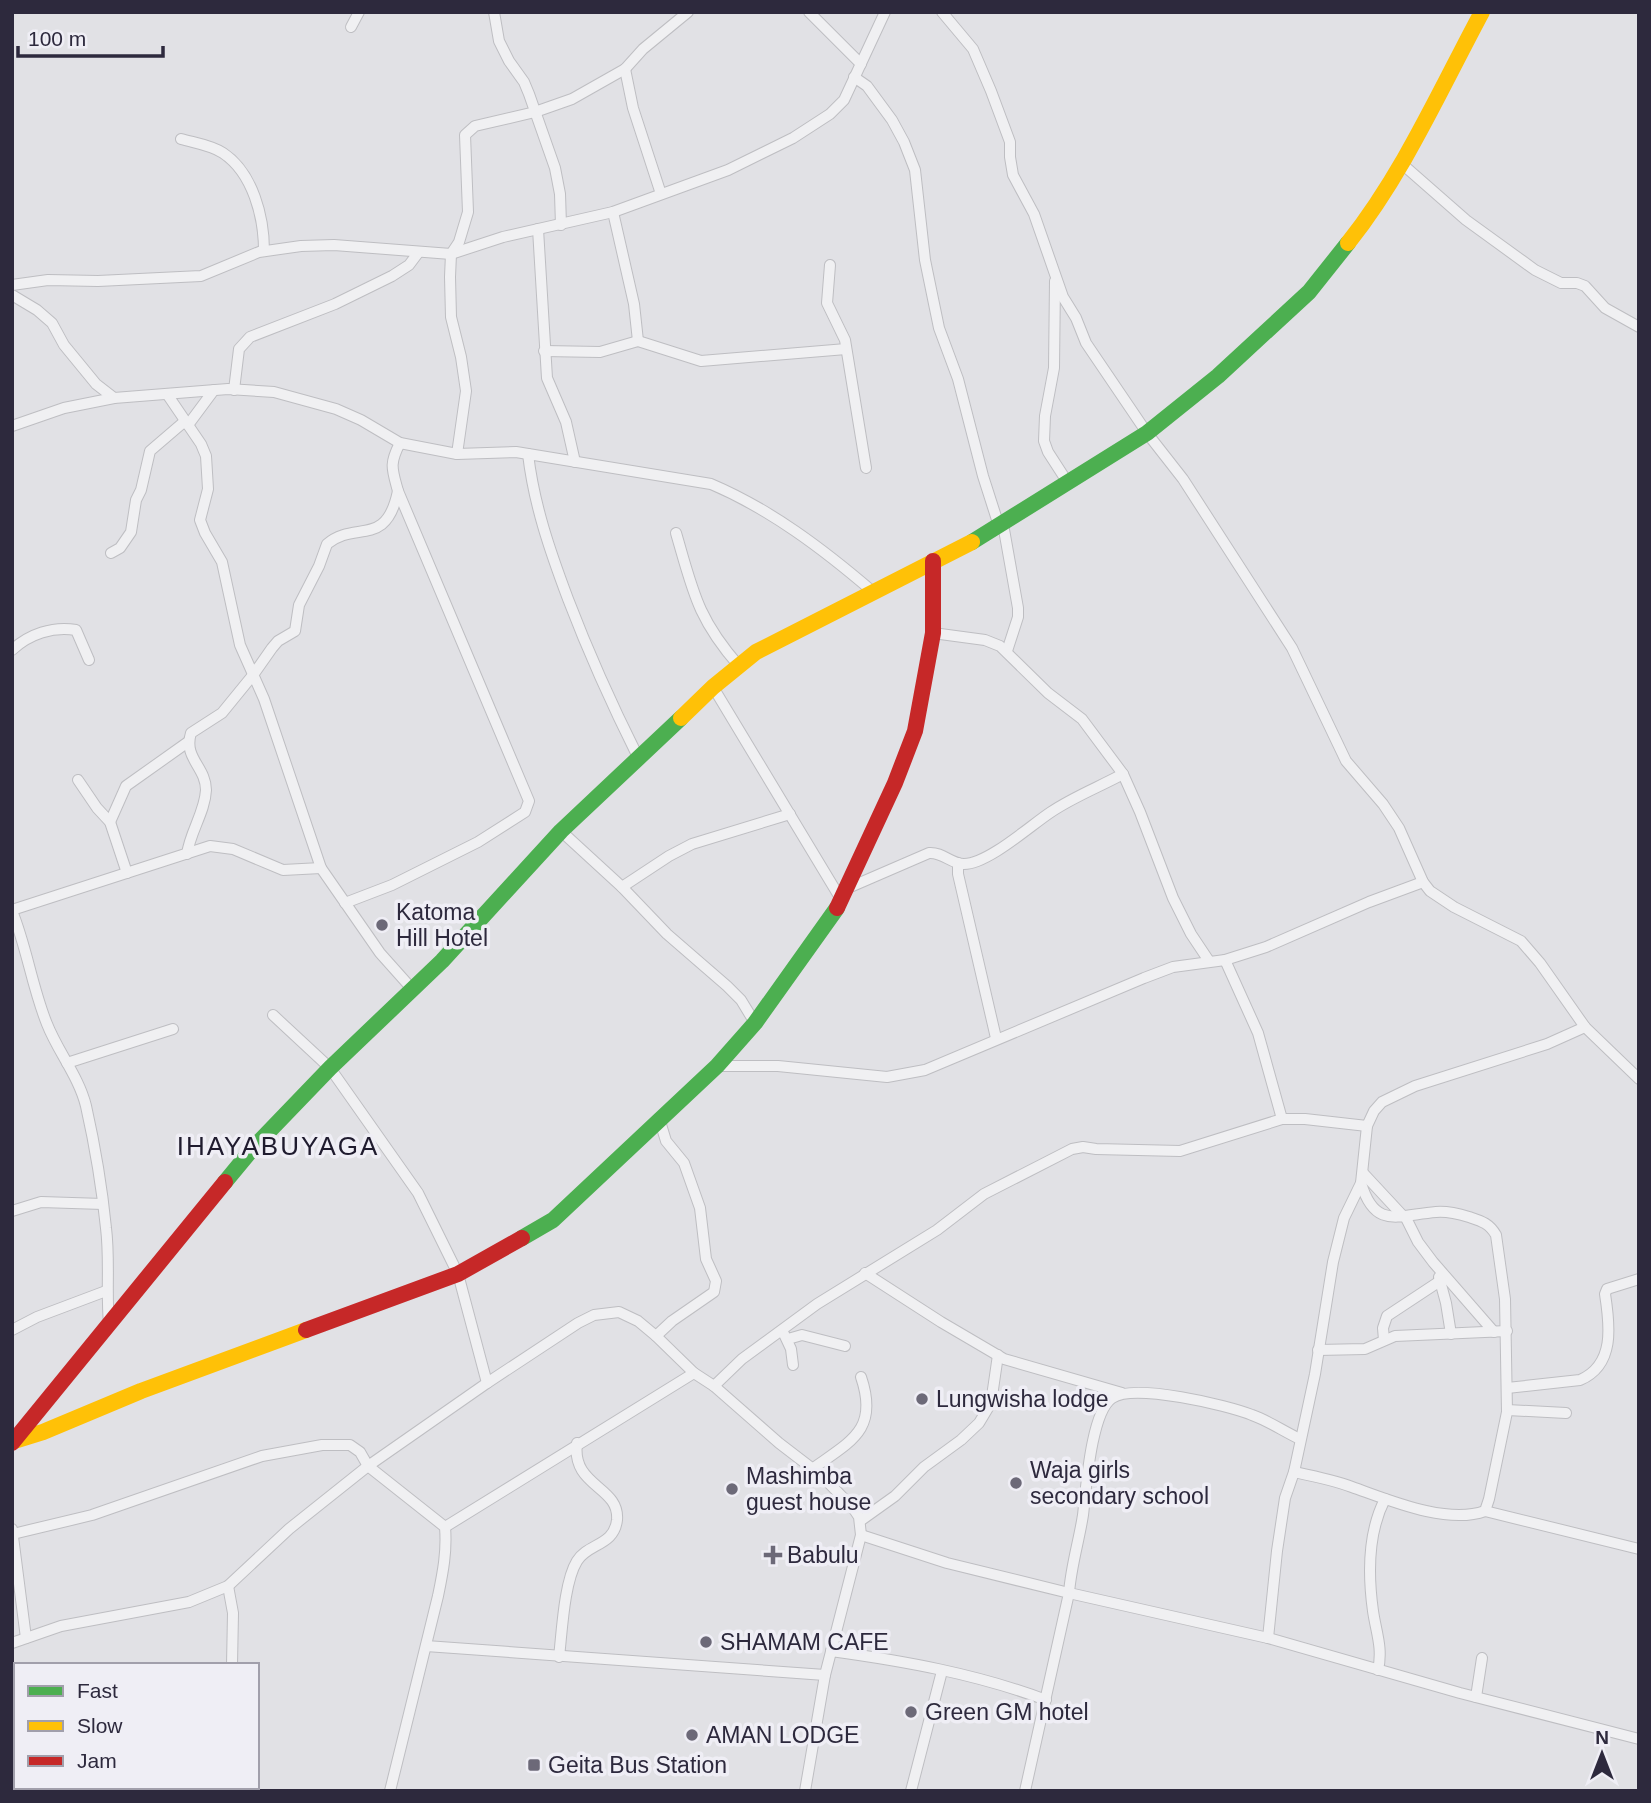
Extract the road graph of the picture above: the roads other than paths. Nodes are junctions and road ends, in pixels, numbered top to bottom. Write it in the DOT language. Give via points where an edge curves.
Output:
graph roads {
  1 [pos="359,12"];
  2 [pos="494,12"];
  3 [pos="688,12"];
  4 [pos="809,12"];
  5 [pos="885,12"];
  6 [pos="942,12"];
  7 [pos="1482,12"];
  8 [pos="351,27"];
  9 [pos="861,64"];
  10 [pos="625,69"];
  11 [pos="855,77"];
  12 [pos="535,113"];
  13 [pos="181,139"];
  14 [pos="1401,163"];
  15 [pos="662,194"];
  16 [pos="613,212"];
  17 [pos="561,225"];
  18 [pos="538,229"];
  19 [pos="264,251"];
  20 [pos="418,253"];
  21 [pos="451,254"];
  22 [pos="830,265"];
  23 [pos="1055,274"];
  24 [pos="12,285"];
  25 [pos="12,295"];
  26 [pos="1639,327"];
  27 [pos="638,341"];
  28 [pos="846,349"];
  29 [pos="544,351"];
  30 [pos="214,390"];
  31 [pos="234,390"];
  32 [pos="167,394"];
  33 [pos="114,398"];
  34 [pos="186,423"];
  35 [pos="12,426"];
  36 [pos="1147,433"];
  37 [pos="400,443"];
  38 [pos="457,453"];
  39 [pos="528,454"];
  40 [pos="575,462"];
  41 [pos="866,468"];
  42 [pos="1068,483"];
  43 [pos="398,491"];
  44 [pos="1001,525"];
  45 [pos="676,533"];
  46 [pos="111,553"];
  47 [pos="933,561"];
  48 [pos="872,591"];
  49 [pos="933,633"];
  50 [pos="12,650"];
  51 [pos="1007,651"];
  52 [pos="89,660"];
  53 [pos="739,666"];
  54 [pos="253,675"];
  55 [pos="713,687"];
  56 [pos="188,742"];
  57 [pos="638,757"];
  58 [pos="1123,774"];
  59 [pos="78,780"];
  60 [pos="790,814"];
  61 [pos="110,822"];
  62 [pos="561,831"];
  63 [pos="187,854"];
  64 [pos="958,863"];
  65 [pos="321,868"];
  66 [pos="127,873"];
  67 [pos="1423,882"];
  68 [pos="622,887"];
  69 [pos="845,894"];
  70 [pos="345,903"];
  71 [pos="12,910"];
  72 [pos="1225,960"];
  73 [pos="1209,961"];
  74 [pos="413,990"];
  75 [pos="273,1015"];
  76 [pos="755,1023"];
  77 [pos="1585,1027"];
  78 [pos="173,1029"];
  79 [pos="996,1038"];
  80 [pos="67,1063"];
  81 [pos="717,1066"];
  82 [pos="330,1068"];
  83 [pos="1639,1079"];
  84 [pos="659,1118"];
  85 [pos="1282,1119"];
  86 [pos="1367,1126"];
  87 [pos="1362,1178"];
  88 [pos="103,1204"];
  89 [pos="12,1211"];
  90 [pos="1404,1216"];
  91 [pos="1437,1267"];
  92 [pos="865,1273"];
  93 [pos="458,1274"];
  94 [pos="1639,1279"];
  95 [pos="1440,1281"];
  96 [pos="106,1292"];
  97 [pos="109,1325"];
  98 [pos="781,1329"];
  99 [pos="12,1331"];
  100 [pos="1507,1331"];
  101 [pos="1494,1332"];
  102 [pos="1451,1334"];
  103 [pos="656,1336"];
  104 [pos="788,1339"];
  105 [pos="1384,1340"];
  106 [pos="845,1346"];
  107 [pos="1318,1350"];
  108 [pos="998,1355"];
  109 [pos="793,1365"];
  110 [pos="694,1373"];
  111 [pos="861,1377"];
  112 [pos="487,1382"];
  113 [pos="714,1386"];
  114 [pos="1507,1388"];
  115 [pos="1122,1393"];
  116 [pos="1507,1410"];
  117 [pos="1566,1413"];
  118 [pos="1300,1439"];
  119 [pos="13,1442"];
  120 [pos="578,1443"];
  121 [pos="368,1466"];
  122 [pos="812,1469"];
  123 [pos="1294,1472"];
  124 [pos="1385,1499"];
  125 [pos="1485,1511"];
  126 [pos="860,1521"];
  127 [pos="445,1527"];
  128 [pos="12,1528"];
  129 [pos="13,1534"];
  130 [pos="861,1535"];
  131 [pos="1639,1549"];
  132 [pos="228,1586"];
  133 [pos="1069,1593"];
  134 [pos="26,1638"];
  135 [pos="1268,1638"];
  136 [pos="12,1643"];
  137 [pos="426,1646"];
  138 [pos="831,1651"];
  139 [pos="559,1657"];
  140 [pos="1482,1658"];
  141 [pos="232,1663"];
  142 [pos="1377,1670"];
  143 [pos="942,1671"];
  144 [pos="825,1675"];
  145 [pos="1476,1697"];
  146 [pos="1046,1700"];
  147 [pos="1639,1738"];
  148 [pos="390,1791"];
  149 [pos="805,1791"];
  150 [pos="912,1791"];
  151 [pos="1025,1791"];
  1 -- 8 [label="street"];
  2 -- 12 [label="street" via="499,41 524,82"];
  3 -- 10 [label="street"];
  4 -- 9 [label="street"];
  5 -- 9 [label="street"];
  6 -- 23 [label="street" via="973,49 1010,142 1013,175 1034,214"];
  7 -- 14 [label="main road"];
  9 -- 11 [label="street"];
  10 -- 12 [label="street" via="572,99"];
  10 -- 15 [label="street"];
  11 -- 15 [label="street" via="844,100 830,114 793,138 728,170"];
  11 -- 44 [label="street" via="892,120 915,170 925,260 939,328"];
  12 -- 17 [label="street" via="558,180"];
  12 -- 21 [label="street" via="481,124 465,135 468,212"];
  13 -- 19 [label="street" via="222,152 242,174 258,206"];
  14 -- 26 [label="street" via="1466,220 1535,270 1561,282 1581,284 1605,308"];
  14 -- 36 [label="main road" via="1370,215 1309,292 1218,376"];
  15 -- 16 [label="street"];
  16 -- 17 [label="street"];
  16 -- 27 [label="street"];
  17 -- 18 [label="street"];
  18 -- 21 [label="street"];
  18 -- 29 [label="street"];
  19 -- 20 [label="street" via="334,245"];
  19 -- 24 [label="street" via="201,276"];
  20 -- 21 [label="street"];
  20 -- 31 [label="street" via="391,276 250,337 239,349"];
  21 -- 38 [label="street" via="452,317 466,391"];
  22 -- 28 [label="street" via="827,303"];
  23 -- 36 [label="street" via="1086,343"];
  23 -- 42 [label="street" via="1055,352 1044,441"];
  25 -- 33 [label="street" via="52,323 96,384"];
  27 -- 28 [label="street" via="701,360"];
  27 -- 29 [label="street" via="600,352"];
  28 -- 41 [label="street"];
  29 -- 40 [label="street" via="547,378 566,422"];
  30 -- 31 [label="street"];
  30 -- 32 [label="street"];
  30 -- 34 [label="street"];
  31 -- 37 [label="street" via="274,392 336,409"];
  32 -- 33 [label="street"];
  32 -- 34 [label="street"];
  33 -- 35 [label="street" via="64,408"];
  34 -- 46 [label="street" via="150,451 131,531"];
  34 -- 54 [label="street" via="204,450 208,468 200,520 222,562 240,645"];
  36 -- 42 [label="main road"];
  36 -- 67 [label="street" via="1183,479 1292,648 1346,761 1399,828"];
  37 -- 38 [label="street"];
  37 -- 43 [label="street" via="392,469"];
  38 -- 39 [label="street"];
  39 -- 40 [label="street"];
  39 -- 57 [label="street" via="532,488 554,564 604,689"];
  40 -- 48 [label="street" via="719,487 793,529"];
  42 -- 44 [label="main road"];
  43 -- 54 [label="street" via="395,508 376,528 340,536 327,544 299,605 295,631 278,641"];
  43 -- 70 [label="street" via="529,801 525,812 478,842"];
  44 -- 47 [label="main road"];
  44 -- 51 [label="street" via="1018,608"];
  45 -- 53 [label="street" via="704,620"];
  47 -- 48 [label="main road"];
  47 -- 49 [label="main road"];
  48 -- 53 [label="main road" via="756,652"];
  49 -- 51 [label="street" via="985,640"];
  49 -- 69 [label="main road" via="915,731"];
  50 -- 52 [label="street" via="34,635 69,628 80,636"];
  51 -- 58 [label="street" via="1082,719"];
  53 -- 55 [label="main road"];
  54 -- 56 [label="street" via="222,713 191,733"];
  54 -- 65 [label="street"];
  55 -- 57 [label="main road"];
  55 -- 60 [label="street"];
  56 -- 61 [label="street" via="125,786"];
  56 -- 63 [label="street" via="206,788"];
  57 -- 62 [label="main road"];
  58 -- 64 [label="street" via="1053,810 1012,842 973,862"];
  58 -- 73 [label="street" via="1172,898"];
  59 -- 61 [label="street"];
  60 -- 68 [label="street" via="692,844"];
  60 -- 69 [label="street"];
  61 -- 66 [label="street"];
  62 -- 68 [label="street"];
  62 -- 74 [label="main road"];
  63 -- 65 [label="street" via="210,846 233,849 273,868"];
  63 -- 66 [label="street"];
  64 -- 69 [label="street" via="929,853"];
  64 -- 79 [label="street"];
  65 -- 70 [label="street"];
  66 -- 71 [label="street"];
  67 -- 72 [label="street" via="1296,936"];
  67 -- 77 [label="street" via="1454,907 1521,941"];
  68 -- 76 [label="street" via="741,1000"];
  69 -- 76 [label="main road"];
  70 -- 74 [label="street"];
  71 -- 80 [label="street" via="47,1025"];
  72 -- 73 [label="street"];
  72 -- 85 [label="street" via="1258,1032"];
  73 -- 79 [label="street" via="1173,967"];
  74 -- 82 [label="main road"];
  75 -- 82 [label="street"];
  76 -- 81 [label="main road"];
  77 -- 83 [label="street"];
  77 -- 86 [label="street" via="1547,1044 1415,1086 1382,1102"];
  78 -- 80 [label="street"];
  79 -- 81 [label="street" via="925,1070 887,1077 778,1066"];
  80 -- 88 [label="street" via="85,1103"];
  81 -- 84 [label="main road"];
  82 -- 93 [label="street" via="418,1193"];
  82 -- 97 [label="main road" via="253,1148"];
  84 -- 93 [label="main road" via="553,1220"];
  84 -- 103 [label="street" via="666,1141 684,1163 700,1209 706,1259 716,1286"];
  85 -- 86 [label="street"];
  85 -- 92 [label="street" via="1180,1151 1072,1149 984,1194 937,1230"];
  86 -- 87 [label="street"];
  87 -- 90 [label="street"];
  87 -- 90 [label="street" via="1374,1210"];
  87 -- 107 [label="street" via="1344,1218"];
  88 -- 89 [label="street" via="41,1202"];
  88 -- 96 [label="street"];
  90 -- 91 [label="street"];
  90 -- 100 [label="street" via="1447,1212 1490,1226 1500,1256"];
  91 -- 95 [label="street"];
  91 -- 101 [label="street"];
  92 -- 98 [label="street"];
  92 -- 108 [label="street"];
  93 -- 112 [label="street"];
  93 -- 119 [label="main road"];
  94 -- 114 [label="street" via="1607,1289 1609,1341 1590,1376"];
  95 -- 102 [label="street"];
  95 -- 105 [label="street" via="1388,1316"];
  96 -- 97 [label="street"];
  96 -- 99 [label="street"];
  97 -- 119 [label="main road"];
  98 -- 104 [label="street"];
  98 -- 113 [label="street"];
  100 -- 101 [label="street"];
  100 -- 114 [label="street"];
  101 -- 102 [label="street"];
  102 -- 105 [label="street"];
  103 -- 110 [label="street"];
  103 -- 112 [label="street" via="619,1312 594,1315"];
  104 -- 106 [label="street" via="802,1335"];
  104 -- 109 [label="street"];
  105 -- 107 [label="street" via="1365,1349"];
  107 -- 118 [label="street"];
  108 -- 115 [label="street"];
  108 -- 126 [label="street" via="991,1403 979,1423"];
  110 -- 113 [label="street"];
  110 -- 120 [label="street"];
  111 -- 122 [label="street" via="867,1401 863,1426"];
  112 -- 121 [label="street"];
  113 -- 122 [label="street"];
  114 -- 116 [label="street"];
  115 -- 118 [label="street" via="1163,1394 1249,1414"];
  115 -- 133 [label="street" via="1107,1403 1098,1426"];
  116 -- 117 [label="street"];
  116 -- 125 [label="street"];
  118 -- 123 [label="street"];
  120 -- 127 [label="street"];
  120 -- 139 [label="street" via="581,1472 608,1497 617,1519 609,1539 577,1561 564,1608"];
  121 -- 127 [label="street"];
  121 -- 129 [label="street" via="350,1445 262,1456 92,1515"];
  121 -- 132 [label="street" via="289,1529"];
  122 -- 126 [label="street" via="853,1508"];
  123 -- 124 [label="street"];
  123 -- 135 [label="street" via="1285,1498"];
  124 -- 125 [label="street" via="1438,1513 1473,1516"];
  124 -- 142 [label="street" via="1371,1555 1373,1606 1381,1646"];
  125 -- 131 [label="street"];
  126 -- 130 [label="street"];
  127 -- 137 [label="street" via="445,1564"];
  128 -- 129 [label="street"];
  129 -- 134 [label="street"];
  130 -- 133 [label="street" via="947,1563"];
  130 -- 138 [label="street"];
  132 -- 134 [label="street" via="189,1602 61,1626"];
  132 -- 141 [label="street" via="233,1614"];
  133 -- 135 [label="street"];
  133 -- 146 [label="street"];
  134 -- 136 [label="street"];
  135 -- 142 [label="street"];
  137 -- 139 [label="street"];
  137 -- 148 [label="street"];
  138 -- 143 [label="street"];
  138 -- 144 [label="street"];
  139 -- 144 [label="street"];
  140 -- 145 [label="street"];
  142 -- 145 [label="street"];
  143 -- 146 [label="street" via="1004,1684"];
  143 -- 150 [label="street"];
  144 -- 149 [label="street"];
  145 -- 147 [label="street"];
  146 -- 151 [label="street"];
}
